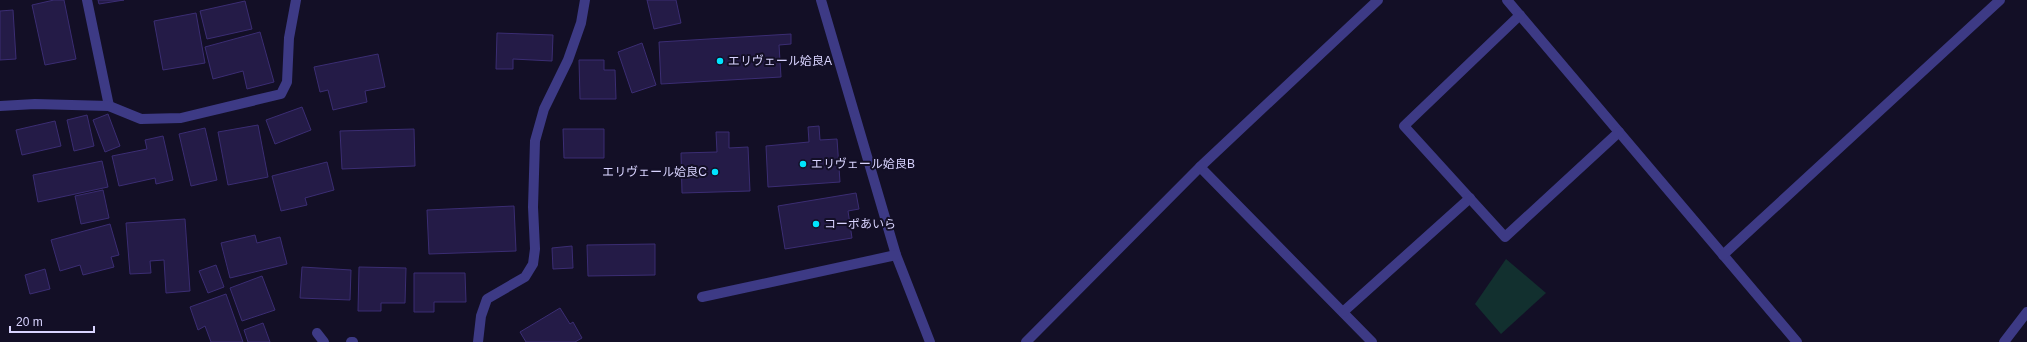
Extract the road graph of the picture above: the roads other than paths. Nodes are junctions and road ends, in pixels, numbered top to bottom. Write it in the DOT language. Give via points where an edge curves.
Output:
graph roads {
  1 [pos="87,0"];
  2 [pos="296,0"];
  3 [pos="585,0"];
  4 [pos="821,0"];
  5 [pos="1378,0"];
  6 [pos="1507,0"];
  7 [pos="2000,0"];
  8 [pos="1520,15"];
  9 [pos="0,106"];
  10 [pos="109,106"];
  11 [pos="1619,132"];
  12 [pos="1200,167"];
  13 [pos="1470,198"];
  14 [pos="896,255"];
  15 [pos="1723,255"];
  16 [pos="702,297"];
  17 [pos="1343,312"];
  18 [pos="2027,312"];
  19 [pos="317,333"];
  20 [pos="324,342"];
  21 [pos="478,342"];
  22 [pos="930,342"];
  23 [pos="1026,342"];
  24 [pos="1372,342"];
  25 [pos="1797,342"];
  26 [pos="2004,342"];
  1 -- 10 [label="street"];
  2 -- 10 [label="street" via="289,38 287,82 281,94 181,118 141,119"];
  3 -- 21 [label="street" via="581,23 568,60 544,109 535,141 535,249 532,264 525,277 487,299 481,316"];
  4 -- 14 [label="street"];
  5 -- 12 [label="street"];
  6 -- 8 [label="street"];
  7 -- 15 [label="street"];
  8 -- 11 [label="street"];
  8 -- 13 [label="street" via="1404,126"];
  9 -- 10 [label="street"];
  11 -- 13 [label="street" via="1505,237"];
  11 -- 15 [label="street"];
  12 -- 17 [label="street"];
  12 -- 23 [label="street"];
  13 -- 17 [label="street"];
  14 -- 16 [label="street"];
  14 -- 22 [label="street"];
  15 -- 25 [label="street"];
  17 -- 24 [label="street"];
  18 -- 26 [label="street"];
  19 -- 20 [label="street"];
}
